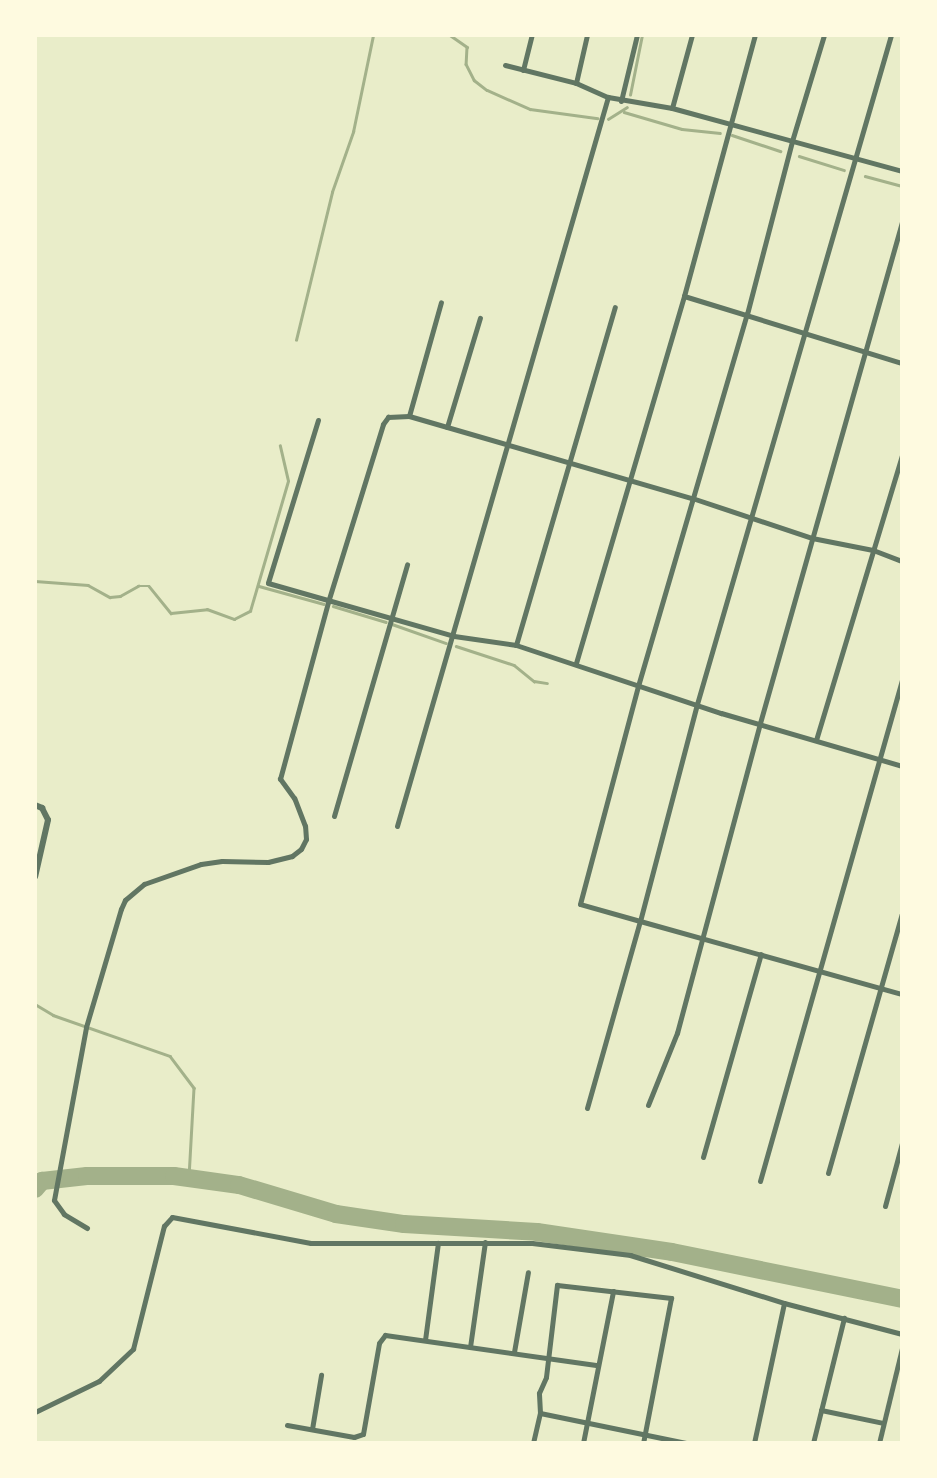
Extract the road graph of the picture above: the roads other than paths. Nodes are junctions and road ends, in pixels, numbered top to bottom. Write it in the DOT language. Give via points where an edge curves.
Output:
graph roads {
  1 [pos="532,35"];
  2 [pos="587,35"];
  3 [pos="637,35"];
  4 [pos="692,35"];
  5 [pos="755,35"];
  6 [pos="824,35"];
  7 [pos="891,35"];
  8 [pos="505,65"];
  9 [pos="523,70"];
  10 [pos="576,83"];
  11 [pos="608,97"];
  12 [pos="621,101"];
  13 [pos="672,108"];
  14 [pos="730,125"];
  15 [pos="792,141"];
  16 [pos="858,157"];
  17 [pos="902,171"];
  18 [pos="902,222"];
  19 [pos="684,296"];
  20 [pos="441,302"];
  21 [pos="615,307"];
  22 [pos="747,314"];
  23 [pos="480,318"];
  24 [pos="805,334"];
  25 [pos="865,352"];
  26 [pos="902,363"];
  27 [pos="409,416"];
  28 [pos="318,420"];
  29 [pos="447,427"];
  30 [pos="506,445"];
  31 [pos="902,455"];
  32 [pos="570,463"];
  33 [pos="628,479"];
  34 [pos="692,498"];
  35 [pos="752,519"];
  36 [pos="813,538"];
  37 [pos="873,550"];
  38 [pos="902,561"];
  39 [pos="407,564"];
  40 [pos="328,601"];
  41 [pos="392,618"];
  42 [pos="454,636"];
  43 [pos="516,645"];
  44 [pos="576,663"];
  45 [pos="902,680"];
  46 [pos="638,686"];
  47 [pos="697,704"];
  48 [pos="760,723"];
  49 [pos="816,740"];
  50 [pos="879,759"];
  51 [pos="902,765"];
  52 [pos="35,805"];
  53 [pos="334,816"];
  54 [pos="397,826"];
  55 [pos="35,877"];
  56 [pos="902,914"];
  57 [pos="640,921"];
  58 [pos="701,938"];
  59 [pos="761,954"];
  60 [pos="822,970"];
  61 [pos="881,989"];
  62 [pos="902,994"];
  63 [pos="648,1105"];
  64 [pos="587,1108"];
  65 [pos="902,1143"];
  66 [pos="703,1157"];
  67 [pos="828,1173"];
  68 [pos="760,1181"];
  69 [pos="885,1206"];
  70 [pos="87,1228"];
  71 [pos="485,1242"];
  72 [pos="438,1243"];
  73 [pos="528,1272"];
  74 [pos="613,1291"];
  75 [pos="784,1303"];
  76 [pos="844,1318"];
  77 [pos="902,1334"];
  78 [pos="425,1340"];
  79 [pos="470,1347"];
  80 [pos="902,1348"];
  81 [pos="514,1352"];
  82 [pos="548,1357"];
  83 [pos="596,1365"];
  84 [pos="321,1375"];
  85 [pos="821,1410"];
  86 [pos="35,1412"];
  87 [pos="540,1413"];
  88 [pos="883,1423"];
  89 [pos="287,1425"];
  90 [pos="587,1425"];
  91 [pos="312,1429"];
  92 [pos="644,1435"];
  93 [pos="533,1443"];
  94 [pos="583,1443"];
  95 [pos="643,1443"];
  96 [pos="686,1443"];
  97 [pos="754,1443"];
  98 [pos="813,1443"];
  99 [pos="879,1443"];
  1 -- 9 [label="street"];
  2 -- 10 [label="street"];
  3 -- 12 [label="street"];
  4 -- 13 [label="street"];
  5 -- 14 [label="street"];
  6 -- 15 [label="street"];
  7 -- 16 [label="street"];
  8 -- 9 [label="street"];
  9 -- 10 [label="street"];
  10 -- 11 [label="street"];
  11 -- 12 [label="street"];
  11 -- 30 [label="street"];
  12 -- 13 [label="street"];
  13 -- 14 [label="street"];
  14 -- 15 [label="street"];
  14 -- 19 [label="street"];
  15 -- 16 [label="street"];
  15 -- 22 [label="street"];
  16 -- 17 [label="street"];
  16 -- 24 [label="street"];
  18 -- 25 [label="street"];
  19 -- 22 [label="street"];
  19 -- 33 [label="street"];
  20 -- 27 [label="street"];
  21 -- 32 [label="street"];
  22 -- 24 [label="street"];
  22 -- 34 [label="street"];
  23 -- 29 [label="street"];
  24 -- 25 [label="street"];
  24 -- 35 [label="street"];
  25 -- 26 [label="street"];
  25 -- 36 [label="street"];
  27 -- 29 [label="street"];
  27 -- 40 [label="street" via="388,417 383,424"];
  28 -- 40 [label="street" via="268,583"];
  29 -- 30 [label="street"];
  30 -- 32 [label="street"];
  30 -- 42 [label="street"];
  31 -- 37 [label="street"];
  32 -- 33 [label="street"];
  32 -- 43 [label="street"];
  33 -- 34 [label="street"];
  33 -- 44 [label="street"];
  34 -- 35 [label="street"];
  34 -- 46 [label="street"];
  35 -- 36 [label="street"];
  35 -- 47 [label="street"];
  36 -- 37 [label="street"];
  36 -- 48 [label="street"];
  37 -- 38 [label="street"];
  37 -- 49 [label="street"];
  39 -- 41 [label="street"];
  40 -- 41 [label="street"];
  40 -- 70 [label="street" via="280,779 305,826 302,849 268,862 201,864 144,884 125,900 86,1027 54,1200 64,1214"];
  41 -- 42 [label="street"];
  41 -- 53 [label="street"];
  42 -- 43 [label="street"];
  42 -- 54 [label="street"];
  43 -- 44 [label="street"];
  44 -- 46 [label="street"];
  45 -- 50 [label="street"];
  46 -- 47 [label="street"];
  46 -- 57 [label="street" via="580,904"];
  47 -- 48 [label="street"];
  47 -- 57 [label="street"];
  48 -- 49 [label="street"];
  48 -- 58 [label="street"];
  49 -- 50 [label="street"];
  50 -- 51 [label="street"];
  50 -- 60 [label="street"];
  52 -- 55 [label="street" via="48,820"];
  56 -- 61 [label="street"];
  57 -- 58 [label="street"];
  57 -- 64 [label="street"];
  58 -- 59 [label="street"];
  58 -- 63 [label="street" via="677,1033"];
  59 -- 60 [label="street"];
  59 -- 66 [label="street"];
  60 -- 61 [label="street"];
  60 -- 68 [label="street"];
  61 -- 62 [label="street"];
  61 -- 67 [label="street"];
  65 -- 69 [label="street"];
  71 -- 72 [label="street"];
  71 -- 75 [label="street" via="630,1255"];
  71 -- 79 [label="street"];
  72 -- 78 [label="street"];
  72 -- 86 [label="street" via="312,1243 173,1217 164,1226 133,1349 99,1381"];
  73 -- 81 [label="street"];
  74 -- 82 [label="street" via="557,1284"];
  74 -- 83 [label="street"];
  74 -- 92 [label="street" via="671,1298"];
  75 -- 76 [label="street"];
  75 -- 97 [label="street"];
  76 -- 77 [label="street"];
  76 -- 85 [label="street"];
  78 -- 79 [label="street"];
  78 -- 91 [label="street" via="382,1338 363,1434 354,1437"];
  79 -- 81 [label="street"];
  80 -- 88 [label="street"];
  81 -- 82 [label="street"];
  82 -- 83 [label="street"];
  82 -- 87 [label="street" via="539,1393"];
  83 -- 90 [label="street"];
  84 -- 91 [label="street"];
  85 -- 88 [label="street"];
  85 -- 98 [label="street"];
  87 -- 90 [label="street"];
  87 -- 93 [label="street"];
  88 -- 99 [label="street"];
  89 -- 91 [label="street"];
  90 -- 92 [label="street"];
  90 -- 94 [label="street"];
  92 -- 95 [label="street"];
  92 -- 96 [label="street"];
}
